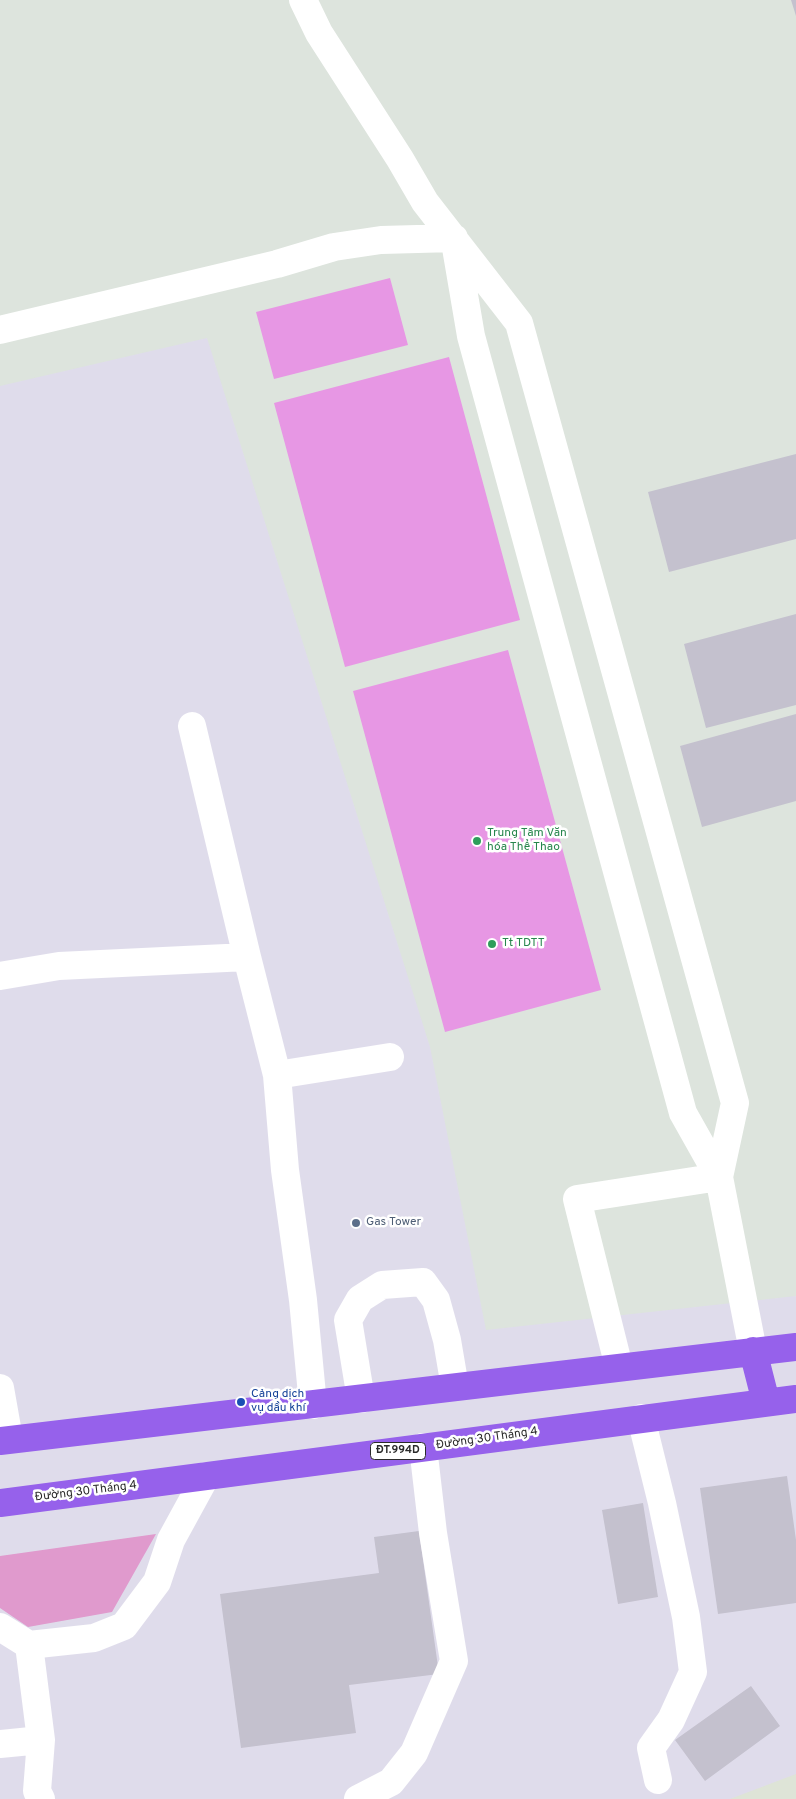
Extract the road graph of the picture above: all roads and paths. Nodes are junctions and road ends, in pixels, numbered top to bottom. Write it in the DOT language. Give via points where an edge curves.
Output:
graph roads {
  1 [pos="303,0"];
  2 [pos="454,238"];
  3 [pos="0,330"];
  4 [pos="192,726"];
  5 [pos="247,957"];
  6 [pos="0,976"];
  7 [pos="390,1057"];
  8 [pos="277,1075"];
  9 [pos="719,1176"];
  10 [pos="796,1347"];
  11 [pos="753,1351"];
  12 [pos="619,1367"];
  13 [pos="455,1387"];
  14 [pos="0,1388"];
  15 [pos="361,1399"];
  16 [pos="796,1399"];
  17 [pos="766,1402"];
  18 [pos="313,1406"];
  19 [pos="641,1418"];
  20 [pos="4,1440"];
  21 [pos="423,1447"];
  22 [pos="206,1476"];
  23 [pos="0,1503"];
  24 [pos="0,1627"];
  25 [pos="30,1645"];
  26 [pos="41,1740"];
  27 [pos="0,1744"];
  28 [pos="658,1780"];
  29 [pos="41,1799"];
  30 [pos="358,1799"];
  1 -- 2 [label="street" via="319,33 425,202"];
  2 -- 3 [label="street" via="381,240 334,247 277,264"];
  2 -- 9 [label="street" via="471,336 683,1113"];
  2 -- 9 [label="street" via="519,323 522,333 735,1103"];
  4 -- 5 [label="street"];
  5 -- 6 [label="street" via="59,966"];
  5 -- 8 [label="street"];
  7 -- 8 [label="street"];
  8 -- 18 [label="street"];
  9 -- 11 [label="street"];
  9 -- 12 [label="street" via="577,1199"];
  10 -- 11 [label="main road"];
  11 -- 12 [label="main road"];
  11 -- 17 [label="main road"];
  12 -- 13 [label="main road"];
  13 -- 15 [label="main road"];
  13 -- 15 [label="street" via="436,1300 423,1282 382,1285 360,1299 348,1320"];
  14 -- 20 [label="street"];
  15 -- 18 [label="main road"];
  16 -- 17 [label="main road, Đường 30 Tháng 4 / ĐT.994D"];
  17 -- 19 [label="main road, Đường 30 Tháng 4 / ĐT.994D"];
  18 -- 20 [label="main road"];
  19 -- 21 [label="main road, Đường 30 Tháng 4 / ĐT.994D"];
  19 -- 28 [label="street" via="686,1616 693,1672 671,1720 651,1748"];
  21 -- 22 [label="main road, Đường 30 Tháng 4 / ĐT.994D"];
  21 -- 30 [label="street" via="454,1661 414,1753 391,1782"];
  22 -- 23 [label="main road, Đường 30 Tháng 4 / ĐT.994D"];
  22 -- 25 [label="street" via="171,1540 157,1582 124,1626 94,1638"];
  24 -- 25 [label="street"];
  25 -- 26 [label="street"];
  26 -- 27 [label="street"];
  26 -- 29 [label="street" via="37,1791"];
}
